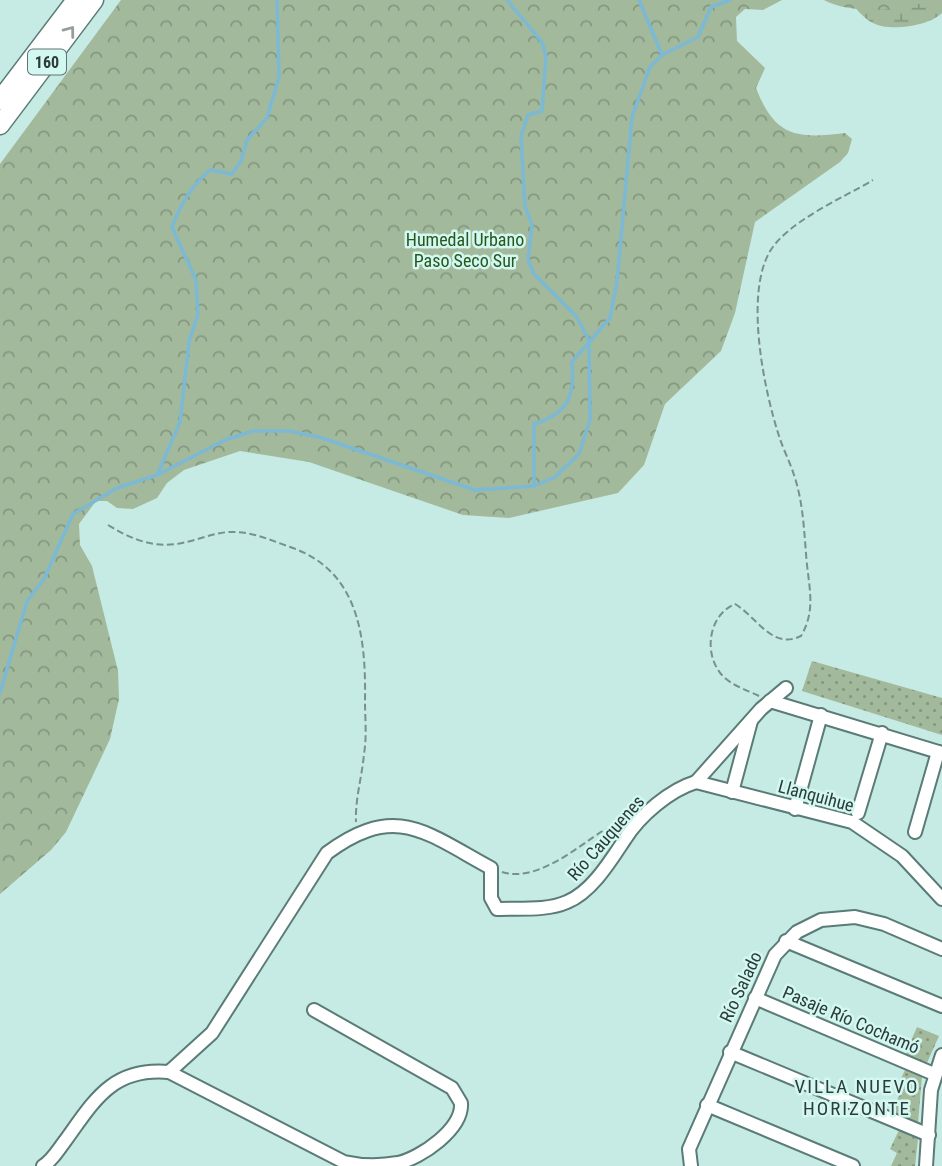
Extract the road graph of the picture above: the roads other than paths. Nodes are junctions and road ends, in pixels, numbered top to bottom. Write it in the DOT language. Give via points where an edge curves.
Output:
graph roads {
  1 [pos="76,0"];
  2 [pos="94,0"];
  3 [pos="0,100"];
  4 [pos="0,125"];
  5 [pos="786,688"];
  6 [pos="770,701"];
  7 [pos="821,716"];
  8 [pos="752,719"];
  9 [pos="882,733"];
  10 [pos="940,752"];
  11 [pos="696,782"];
  12 [pos="732,792"];
  13 [pos="795,809"];
  14 [pos="858,813"];
  15 [pos="915,832"];
  16 [pos="942,900"];
  17 [pos="786,942"];
  18 [pos="942,949"];
  19 [pos="755,999"];
  20 [pos="942,1006"];
  21 [pos="314,1010"];
  22 [pos="730,1052"];
  23 [pos="942,1055"];
  24 [pos="169,1072"];
  25 [pos="934,1074"];
  26 [pos="707,1105"];
  27 [pos="929,1135"];
  28 [pos="43,1166"];
  29 [pos="691,1166"];
  30 [pos="853,1166"];
  31 [pos="926,1166"];
  1 -- 3 [label="highway, 160"];
  4 -- 2 [label="highway, 160, one-way"];
  5 -- 6 [label="street"];
  6 -- 7 [label="street"];
  6 -- 8 [label="street"];
  7 -- 9 [label="street"];
  7 -- 13 [label="street"];
  8 -- 11 [label="street"];
  8 -- 12 [label="street"];
  9 -- 10 [label="street"];
  9 -- 14 [label="street"];
  10 -- 15 [label="street"];
  11 -- 12 [label="street, Llanquihue"];
  11 -- 24 [label="street, Río Cauquenes" via="667,796 626,836 608,864 574,899 553,906 497,909 491,898 491,868 415,827 374,828 356,834 327,853 212,1033"];
  12 -- 13 [label="street, Llanquihue"];
  13 -- 16 [label="street, Llanquihue" via="838,817 864,829 908,861"];
  17 -- 18 [label="street, Río Salado" via="813,923 846,916 884,924"];
  17 -- 19 [label="street, Río Salado"];
  17 -- 20 [label="street"];
  19 -- 22 [label="street, Río Salado"];
  19 -- 25 [label="street, Pasaje Río Cochamó"];
  21 -- 24 [label="street" via="452,1088 461,1103 456,1124 408,1160 361,1166 344,1162"];
  22 -- 26 [label="street, Río Salado"];
  22 -- 27 [label="street"];
  23 -- 25 [label="street"];
  24 -- 28 [label="street" via="121,1078 99,1094"];
  25 -- 27 [label="street"];
  26 -- 29 [label="street, Río Salado" via="689,1149"];
  26 -- 30 [label="street"];
  27 -- 31 [label="street"];
}
